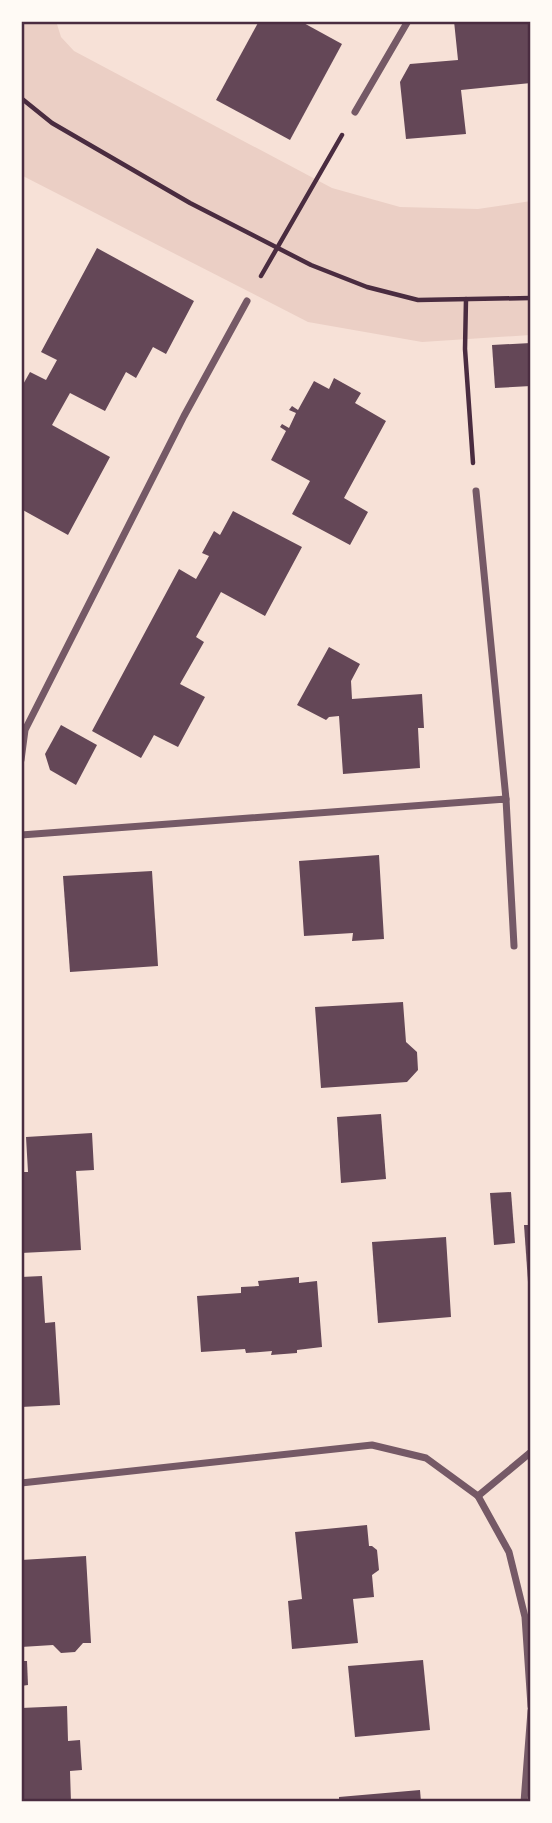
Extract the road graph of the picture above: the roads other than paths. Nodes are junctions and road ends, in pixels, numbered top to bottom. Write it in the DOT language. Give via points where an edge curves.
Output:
graph roads {
  1 [pos="408,21"];
  2 [pos="355,112"];
  3 [pos="247,301"];
  4 [pos="476,491"];
  5 [pos="21,760"];
  6 [pos="506,799"];
  7 [pos="21,835"];
  8 [pos="514,946"];
  9 [pos="531,1452"];
  10 [pos="21,1483"];
  11 [pos="478,1496"];
  12 [pos="531,1706"];
  13 [pos="531,1711"];
  14 [pos="524,1802"];
  1 -- 2 [label="street"];
  3 -- 5 [label="street" via="25,730"];
  4 -- 6 [label="street"];
  6 -- 7 [label="street"];
  6 -- 8 [label="street"];
  9 -- 11 [label="street"];
  10 -- 11 [label="street" via="372,1445 426,1458"];
  11 -- 12 [label="street" via="509,1552 525,1617"];
  13 -- 14 [label="street"];
}
